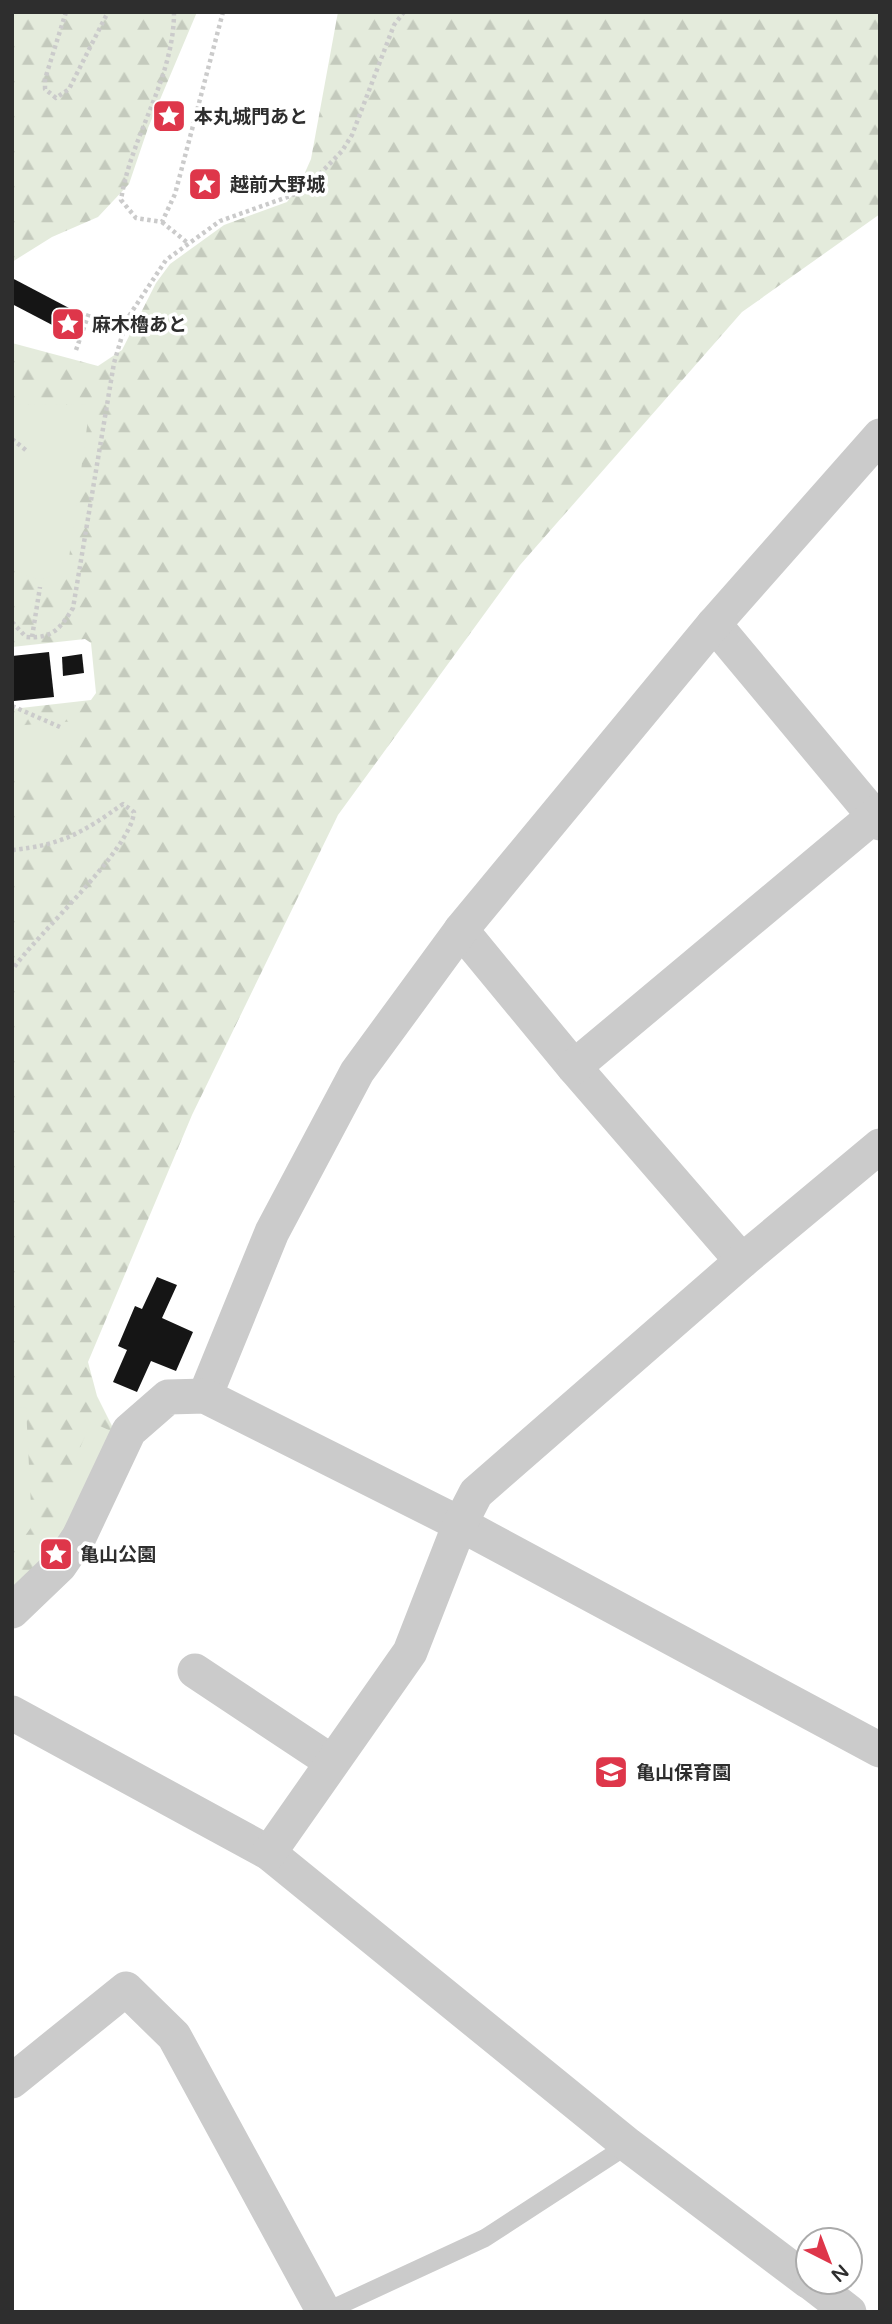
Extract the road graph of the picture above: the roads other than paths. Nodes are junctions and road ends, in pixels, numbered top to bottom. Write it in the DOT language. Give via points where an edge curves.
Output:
graph roads {
  1 [pos="880,436"];
  2 [pos="714,624"];
  3 [pos="878,816"];
  4 [pos="461,930"];
  5 [pos="574,1067"];
  6 [pos="880,1146"];
  7 [pos="742,1261"];
  8 [pos="205,1396"];
  9 [pos="460,1524"];
  10 [pos="12,1611"];
  11 [pos="195,1671"];
  12 [pos="12,1713"];
  13 [pos="880,1749"];
  14 [pos="332,1762"];
  15 [pos="269,1853"];
  16 [pos="12,2081"];
  17 [pos="628,2145"];
  18 [pos="794,2270"];
  19 [pos="828,2296"];
  20 [pos="324,2312"];
  21 [pos="849,2312"];
  1 -- 2 [label="street"];
  2 -- 3 [label="street"];
  2 -- 4 [label="street"];
  3 -- 5 [label="street"];
  4 -- 5 [label="street"];
  4 -- 8 [label="street" via="357,1072 272,1233"];
  5 -- 7 [label="street"];
  6 -- 7 [label="street"];
  7 -- 9 [label="street" via="476,1493"];
  8 -- 9 [label="street"];
  8 -- 10 [label="street" via="168,1397 129,1431 79,1537 60,1565"];
  9 -- 13 [label="street"];
  9 -- 14 [label="street" via="411,1652"];
  11 -- 14 [label="street"];
  12 -- 15 [label="street"];
  14 -- 15 [label="street"];
  15 -- 17 [label="street"];
  16 -- 20 [label="street" via="126,1989 174,2036"];
  17 -- 18 [label="street"];
  17 -- 20 [label="lane" via="485,2238"];
  19 -- 21 [label="street"];
}
